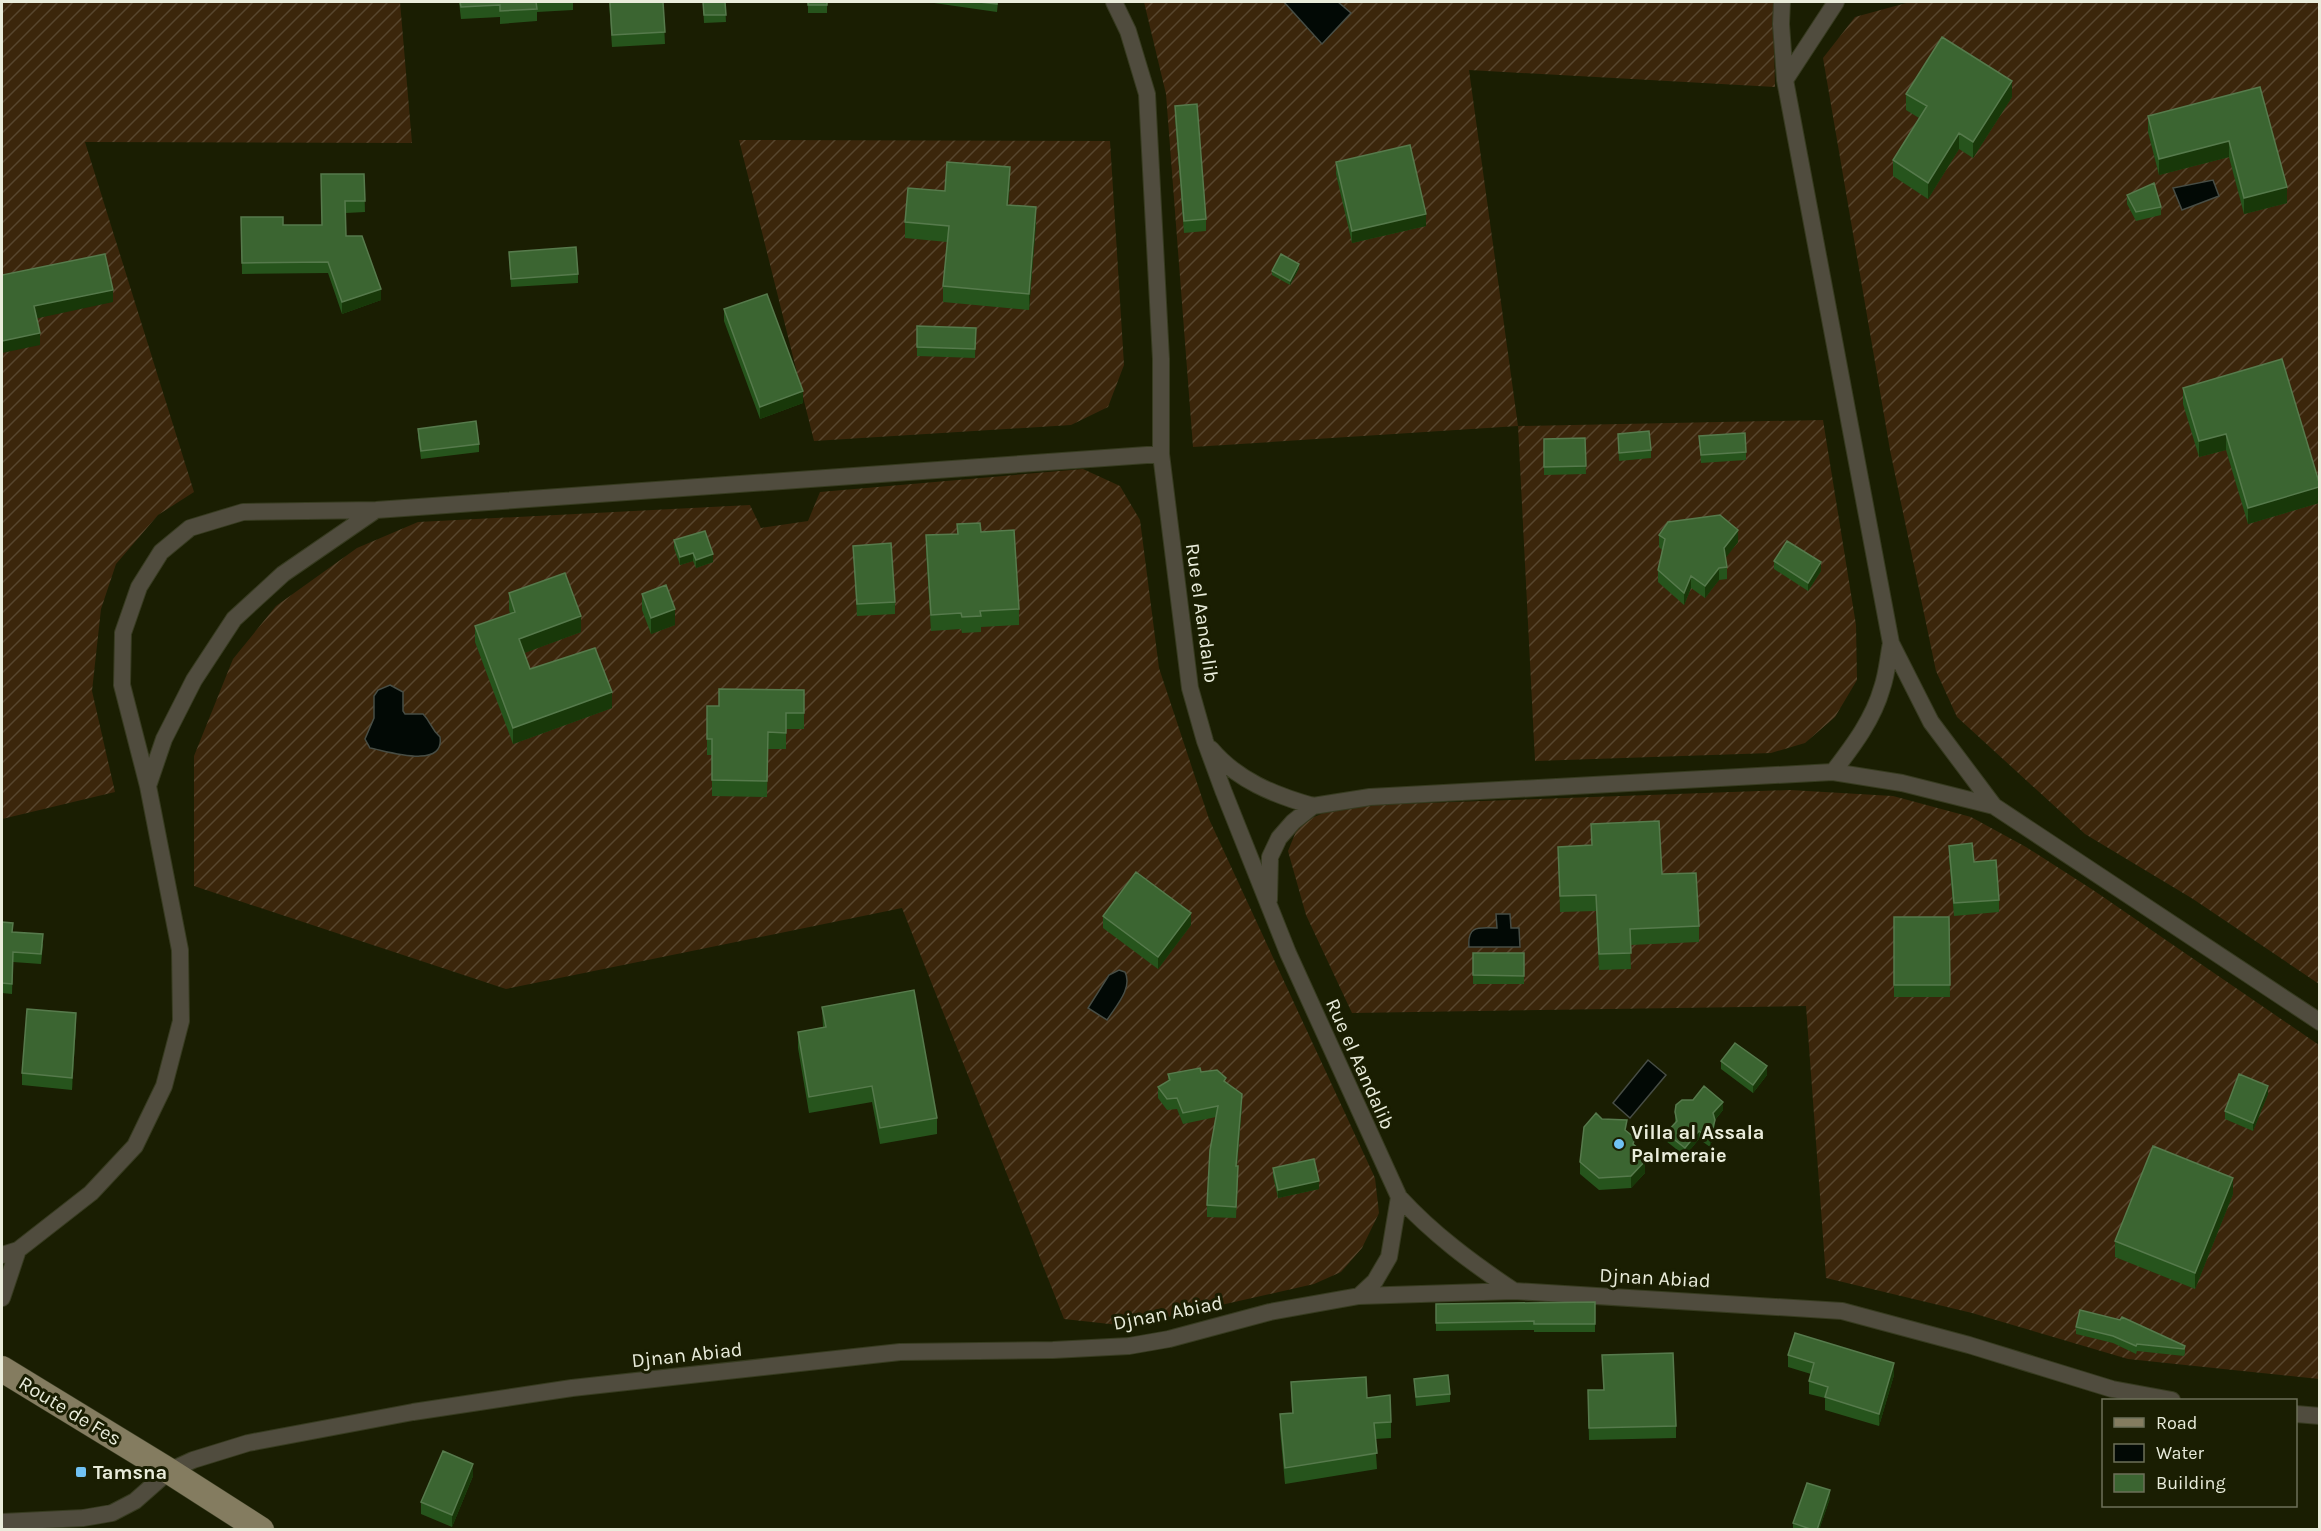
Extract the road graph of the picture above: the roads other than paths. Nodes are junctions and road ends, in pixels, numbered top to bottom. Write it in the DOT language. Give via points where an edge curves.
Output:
graph roads {
  1 [pos="1114,2"];
  2 [pos="1782,2"];
  3 [pos="1836,2"];
  4 [pos="1785,80"];
  5 [pos="1161,454"];
  6 [pos="376,510"];
  7 [pos="1891,643"];
  8 [pos="1205,741"];
  9 [pos="1833,772"];
  10 [pos="148,786"];
  11 [pos="1313,806"];
  12 [pos="1994,806"];
  13 [pos="1269,907"];
  14 [pos="2319,1022"];
  15 [pos="1399,1197"];
  16 [pos="18,1250"];
  17 [pos="2,1256"];
  18 [pos="1514,1291"];
  19 [pos="1359,1296"];
  20 [pos="2,1298"];
  21 [pos="2,1369"];
  22 [pos="2162,1399"];
  23 [pos="2297,1414"];
  24 [pos="2319,1416"];
  25 [pos="169,1471"];
  26 [pos="2,1522"];
  27 [pos="261,1530"];
  1 -- 5 [label="street, Rue el Aandalib" via="1128,31 1147,94 1161,359"];
  2 -- 4 [label="street"];
  3 -- 4 [label="street"];
  4 -- 7 [label="street"];
  5 -- 6 [label="street"];
  5 -- 8 [label="street, Rue el Aandalib" via="1188,676"];
  6 -- 10 [label="street" via="283,574 234,619 194,680 164,739"];
  6 -- 10 [label="street" via="243,512 190,528 161,552 139,586 123,633 122,685"];
  7 -- 9 [label="street" via="1882,688 1870,718"];
  7 -- 12 [label="street" via="1932,722"];
  8 -- 11 [label="street" via="1223,763 1246,780"];
  8 -- 13 [label="street, Rue el Aandalib"];
  9 -- 11 [label="street" via="1370,797"];
  9 -- 12 [label="street" via="1902,783"];
  10 -- 16 [label="street" via="180,950 181,1021 164,1086 135,1146 91,1193"];
  11 -- 13 [label="street" via="1279,838 1270,857"];
  12 -- 14 [label="street"];
  13 -- 15 [label="street, Rue el Aandalib"];
  15 -- 18 [label="street, Rue el Aandalib" via="1468,1261"];
  15 -- 19 [label="street" via="1389,1257 1375,1281"];
  16 -- 17 [label="street"];
  16 -- 20 [label="street"];
  18 -- 19 [label="street, Djnan Abiad"];
  18 -- 22 [label="street, Djnan Abiad" via="1842,1311 2112,1389"];
  19 -- 25 [label="street, Djnan Abiad" via="1270,1312 1129,1346 900,1352 560,1390 248,1443"];
  21 -- 25 [label="main road, Route de Fes"];
  23 -- 24 [label="street"];
  25 -- 26 [label="street, Djnan Abiad" via="135,1502 112,1513"];
  25 -- 27 [label="main road, Route de Fes"];
}
